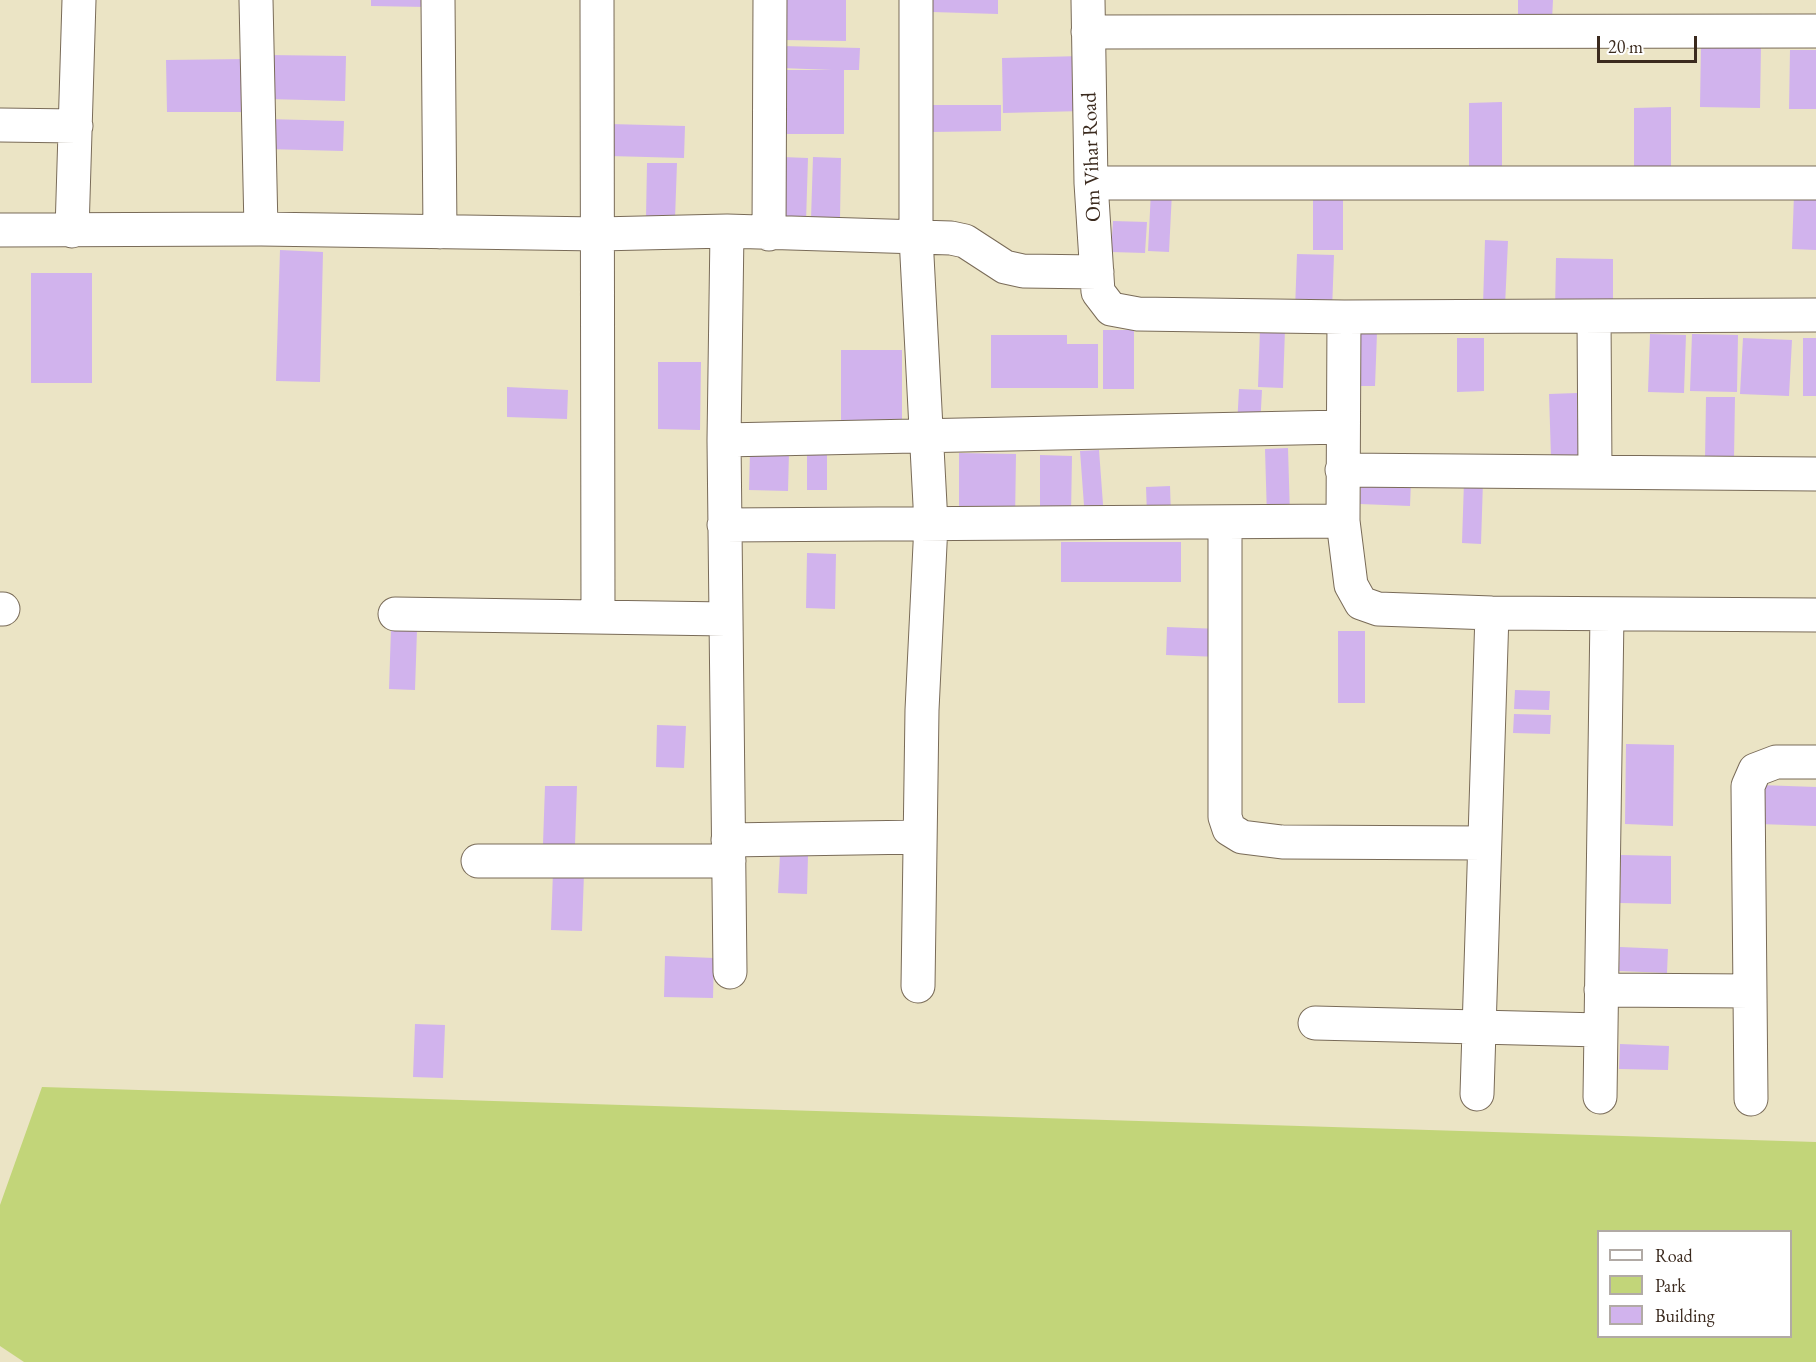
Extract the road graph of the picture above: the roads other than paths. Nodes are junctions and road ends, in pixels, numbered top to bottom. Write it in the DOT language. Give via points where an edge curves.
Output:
graph roads {
  1 [pos="79,0"];
  2 [pos="256,0"];
  3 [pos="438,0"];
  4 [pos="597,0"];
  5 [pos="770,0"];
  6 [pos="916,0"];
  7 [pos="1088,0"];
  8 [pos="1816,31"];
  9 [pos="1088,32"];
  10 [pos="0,125"];
  11 [pos="76,126"];
  12 [pos="1091,183"];
  13 [pos="1816,183"];
  14 [pos="261,229"];
  15 [pos="0,230"];
  16 [pos="72,231"];
  17 [pos="728,231"];
  18 [pos="440,232"];
  19 [pos="599,234"];
  20 [pos="769,234"];
  21 [pos="916,237"];
  22 [pos="1097,272"];
  23 [pos="1816,315"];
  24 [pos="1594,316"];
  25 [pos="1344,317"];
  26 [pos="1343,427"];
  27 [pos="927,436"];
  28 [pos="723,441"];
  29 [pos="1342,470"];
  30 [pos="1594,472"];
  31 [pos="1816,474"];
  32 [pos="1343,521"];
  33 [pos="1225,522"];
  34 [pos="931,524"];
  35 [pos="724,525"];
  36 [pos="1492,613"];
  37 [pos="395,614"];
  38 [pos="1607,614"];
  39 [pos="1816,615"];
  40 [pos="598,617"];
  41 [pos="726,619"];
  42 [pos="1816,762"];
  43 [pos="920,837"];
  44 [pos="1484,843"];
  45 [pos="729,850"];
  46 [pos="478,861"];
  47 [pos="730,972"];
  48 [pos="918,986"];
  49 [pos="1602,990"];
  50 [pos="1750,991"];
  51 [pos="1315,1023"];
  52 [pos="1479,1026"];
  53 [pos="1600,1030"];
  54 [pos="1477,1094"];
  55 [pos="1599,1097"];
  56 [pos="1751,1100"];
  1 -- 11 [label="street"];
  2 -- 14 [label="street"];
  3 -- 18 [label="street"];
  4 -- 19 [label="street"];
  5 -- 20 [label="street"];
  6 -- 21 [label="street"];
  7 -- 9 [label="street, Om Vihar Road"];
  8 -- 9 [label="street"];
  9 -- 12 [label="street, Om Vihar Road"];
  10 -- 11 [label="street"];
  11 -- 16 [label="street"];
  12 -- 13 [label="street"];
  12 -- 22 [label="street, Om Vihar Road"];
  14 -- 16 [label="street"];
  14 -- 18 [label="street"];
  15 -- 16 [label="street"];
  17 -- 19 [label="street"];
  17 -- 20 [label="street"];
  17 -- 28 [label="street"];
  18 -- 19 [label="street"];
  19 -- 40 [label="street"];
  20 -- 21 [label="street"];
  21 -- 22 [label="street" via="965,242 1005,267 1023,271"];
  21 -- 27 [label="street"];
  22 -- 25 [label="street, Om Vihar Road" via="1098,292 1111,309 1138,314"];
  23 -- 24 [label="street"];
  24 -- 25 [label="street"];
  24 -- 30 [label="street"];
  25 -- 26 [label="street"];
  26 -- 27 [label="street"];
  26 -- 29 [label="street"];
  27 -- 28 [label="street"];
  27 -- 34 [label="street"];
  28 -- 35 [label="street"];
  29 -- 30 [label="street"];
  29 -- 32 [label="street"];
  30 -- 31 [label="street"];
  32 -- 33 [label="street"];
  32 -- 36 [label="street" via="1351,585 1362,603 1378,609"];
  33 -- 34 [label="street"];
  33 -- 44 [label="street" via="1225,817 1229,829 1242,837 1282,842"];
  34 -- 35 [label="street"];
  34 -- 43 [label="street" via="921,710"];
  35 -- 41 [label="street"];
  36 -- 38 [label="street"];
  36 -- 44 [label="street"];
  37 -- 40 [label="street"];
  38 -- 39 [label="street"];
  38 -- 49 [label="street"];
  40 -- 41 [label="street"];
  41 -- 45 [label="street"];
  42 -- 50 [label="street" via="1776,762 1755,770 1748,786"];
  43 -- 45 [label="street"];
  43 -- 48 [label="street"];
  44 -- 52 [label="street"];
  45 -- 46 [label="street"];
  45 -- 47 [label="street"];
  49 -- 50 [label="street"];
  49 -- 53 [label="street"];
  50 -- 56 [label="street"];
  51 -- 52 [label="street"];
  52 -- 53 [label="street"];
  52 -- 54 [label="street"];
  53 -- 55 [label="street"];
}
